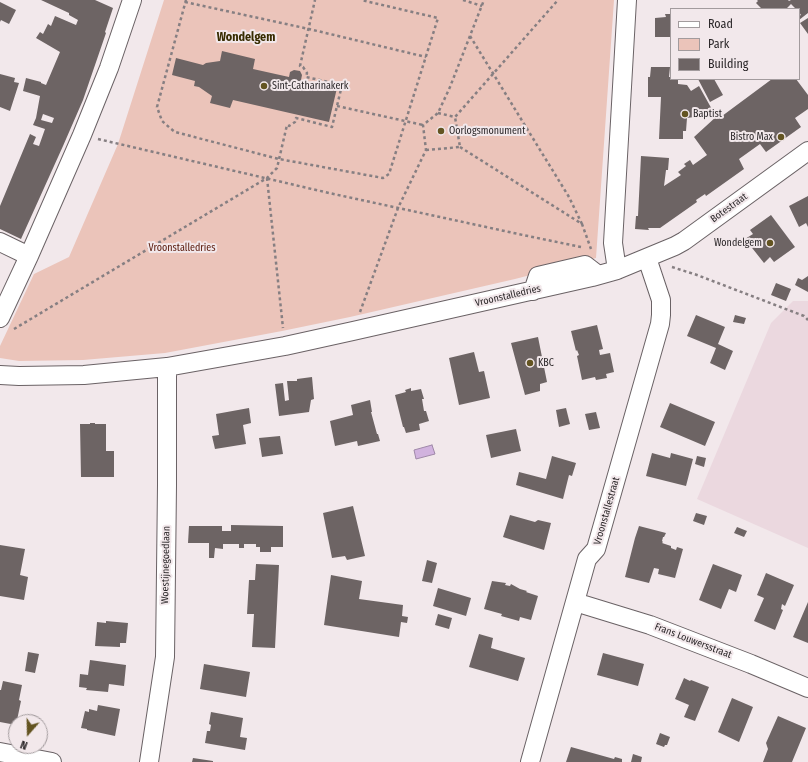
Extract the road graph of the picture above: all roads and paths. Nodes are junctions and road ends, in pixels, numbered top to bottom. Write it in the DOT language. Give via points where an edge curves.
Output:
graph roads {
  1 [pos="132,0"];
  2 [pos="315,0"];
  3 [pos="361,0"];
  4 [pos="463,0"];
  5 [pos="484,0"];
  6 [pos="558,0"];
  7 [pos="627,0"];
  8 [pos="185,1"];
  9 [pos="482,6"];
  10 [pos="309,29"];
  11 [pos="470,36"];
  12 [pos="426,57"];
  13 [pos="493,74"];
  14 [pos="337,106"];
  15 [pos="438,113"];
  16 [pos="455,117"];
  17 [pos="406,121"];
  18 [pos="422,125"];
  19 [pos="82,135"];
  20 [pos="460,146"];
  21 [pos="426,150"];
  22 [pos="808,151"];
  23 [pos="279,159"];
  24 [pos="267,178"];
  25 [pos="398,208"];
  26 [pos="582,224"];
  27 [pos="0,242"];
  28 [pos="591,249"];
  29 [pos="29,256"];
  30 [pos="647,258"];
  31 [pos="617,270"];
  32 [pos="598,275"];
  33 [pos="808,320"];
  34 [pos="7,324"];
  35 [pos="353,331"];
  36 [pos="285,346"];
  37 [pos="167,367"];
  38 [pos="0,375"];
  39 [pos="575,602"];
  40 [pos="808,688"];
  41 [pos="0,752"];
  42 [pos="52,762"];
  43 [pos="149,762"];
  44 [pos="530,762"];
  1 -- 19 [label="street" via="109,68"];
  2 -- 10 [label="path"];
  3 -- 12 [label="path" via="438,18"];
  4 -- 9 [label="path"];
  5 -- 9 [label="path"];
  6 -- 13 [label="path"];
  7 -- 31 [label="street" via="613,243"];
  8 -- 10 [label="path"];
  8 -- 23 [label="path" via="157,107 162,121 175,132"];
  9 -- 11 [label="path"];
  10 -- 12 [label="path"];
  10 -- 14 [label="path" via="300,66 307,73 306,77 342,86"];
  11 -- 13 [label="path"];
  11 -- 15 [label="path"];
  12 -- 17 [label="path"];
  13 -- 16 [label="path"];
  13 -- 26 [label="path" via="569,197"];
  14 -- 17 [label="path"];
  14 -- 23 [label="path" via="332,127 296,118 295,122 287,125"];
  15 -- 16 [label="path"];
  15 -- 18 [label="path"];
  16 -- 20 [label="path"];
  17 -- 18 [label="path"];
  17 -- 23 [label="path" via="389,174 382,178"];
  18 -- 21 [label="path"];
  19 -- 24 [label="path"];
  19 -- 29 [label="street"];
  20 -- 21 [label="path"];
  20 -- 26 [label="path"];
  21 -- 25 [label="path"];
  22 -- 30 [label="street, Botestraat" via="684,241"];
  23 -- 24 [label="path" via="277,168"];
  24 -- 25 [label="path"];
  24 -- 34 [label="path"];
  24 -- 36 [label="path"];
  25 -- 28 [label="path"];
  25 -- 35 [label="path"];
  26 -- 28 [label="path"];
  27 -- 29 [label="street"];
  28 -- 32 [label="path"];
  29 -- 34 [label="street"];
  30 -- 31 [label="street, Vroonstalledries"];
  30 -- 33 [label="path" via="804,316"];
  30 -- 39 [label="street, Vroonstallestraat" via="661,300 660,324 596,549 587,560"];
  31 -- 32 [label="street, Vroonstalledries"];
  32 -- 35 [label="street, Vroonstalledries"];
  35 -- 36 [label="street, Vroonstalledries"];
  36 -- 37 [label="street, Vroonstalledries"];
  37 -- 38 [label="street, Vroonstalledries" via="84,375"];
  37 -- 43 [label="street, Woestijnegoedlaan" via="165,657"];
  39 -- 40 [label="street, Frans Louwersstraat" via="650,625"];
  39 -- 44 [label="street, Vroonstallestraat"];
  41 -- 42 [label="street"];
}
